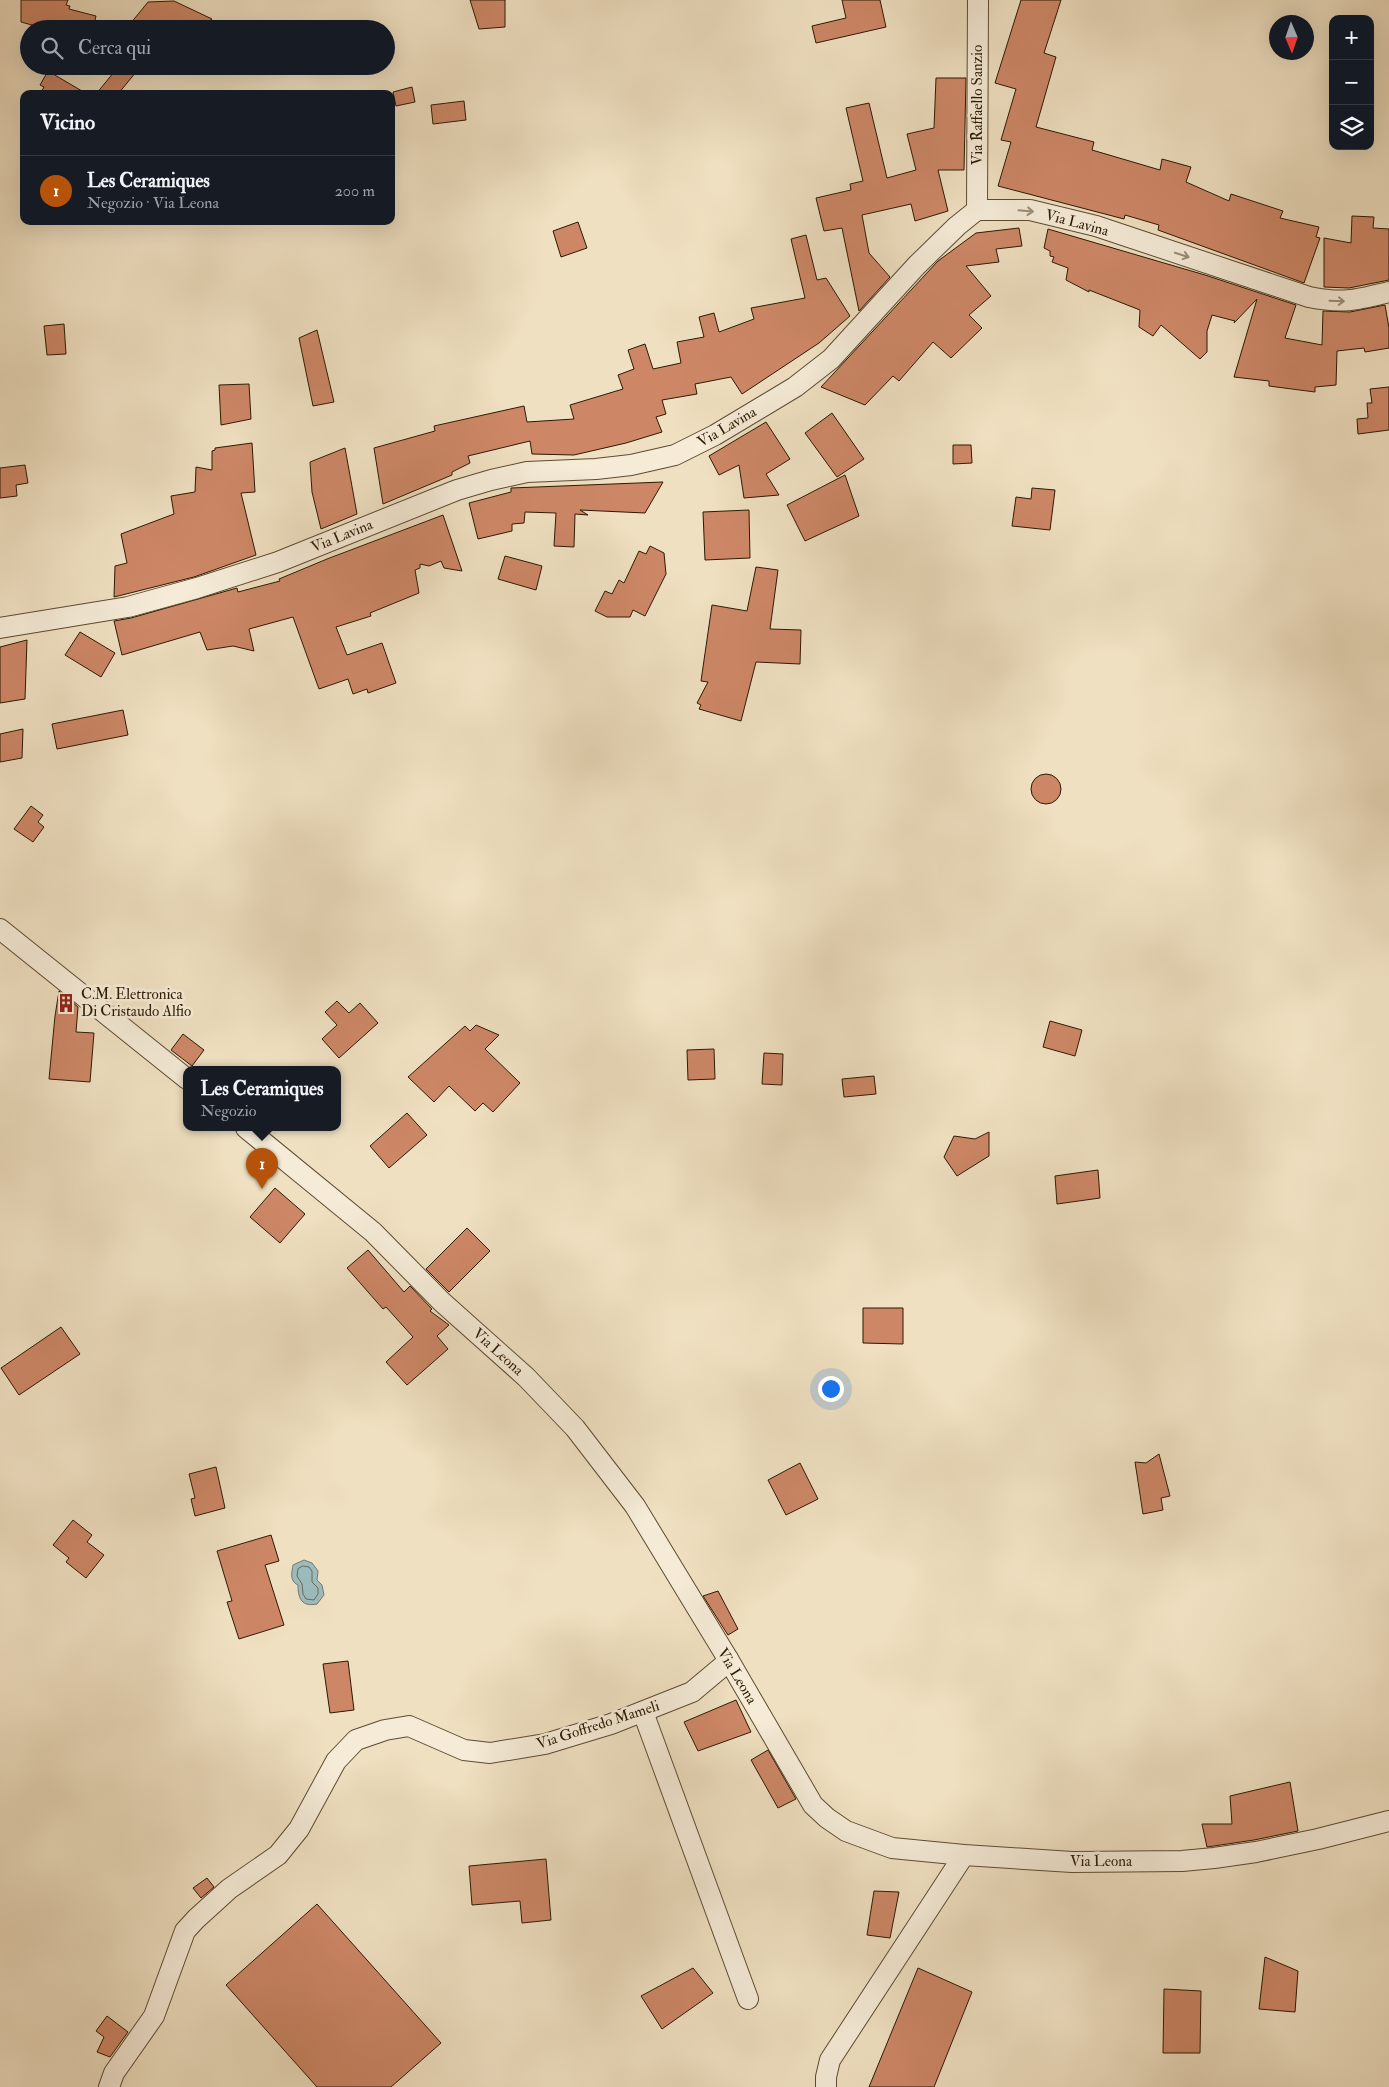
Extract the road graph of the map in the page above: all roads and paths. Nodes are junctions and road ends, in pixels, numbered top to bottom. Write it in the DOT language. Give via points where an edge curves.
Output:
graph roads {
  1 [pos="978,0"];
  2 [pos="977,210"];
  3 [pos="1389,292"];
  4 [pos="0,628"];
  5 [pos="0,929"];
  6 [pos="183,1076"];
  7 [pos="250,1131"];
  8 [pos="728,1659"];
  9 [pos="642,1712"];
  10 [pos="1389,1820"];
  11 [pos="964,1855"];
  12 [pos="748,1999"];
  13 [pos="109,2087"];
  14 [pos="826,2087"];
  1 -- 2 [label="street, Via Raffaello Sanzio"];
  2 -- 3 [label="street, Via Lavina, one-way" via="1030,210 1096,226 1309,297 1334,302"];
  2 -- 4 [label="street, Via Lavina" via="924,258 831,359 795,387 675,455 631,466 527,472 491,480 457,490 278,562 197,588 128,607"];
  5 -- 6 [label="street"];
  7 -- 8 [label="street, Via Leona" via="373,1232 575,1428 634,1506"];
  8 -- 9 [label="street, Via Goffredo Mameli" via="692,1692"];
  8 -- 11 [label="street, Via Leona" via="813,1805 826,1818 846,1831 892,1848"];
  9 -- 12 [label="street"];
  9 -- 13 [label="street, Via Goffredo Mameli" via="557,1741 490,1753 464,1750 409,1726 356,1740 336,1761 299,1829 278,1855 229,1889 185,1932 154,2016 114,2073"];
  10 -- 11 [label="street, Via Leona" via="1256,1852 1182,1861 1072,1862"];
  11 -- 14 [label="street" via="830,2060"];
}
